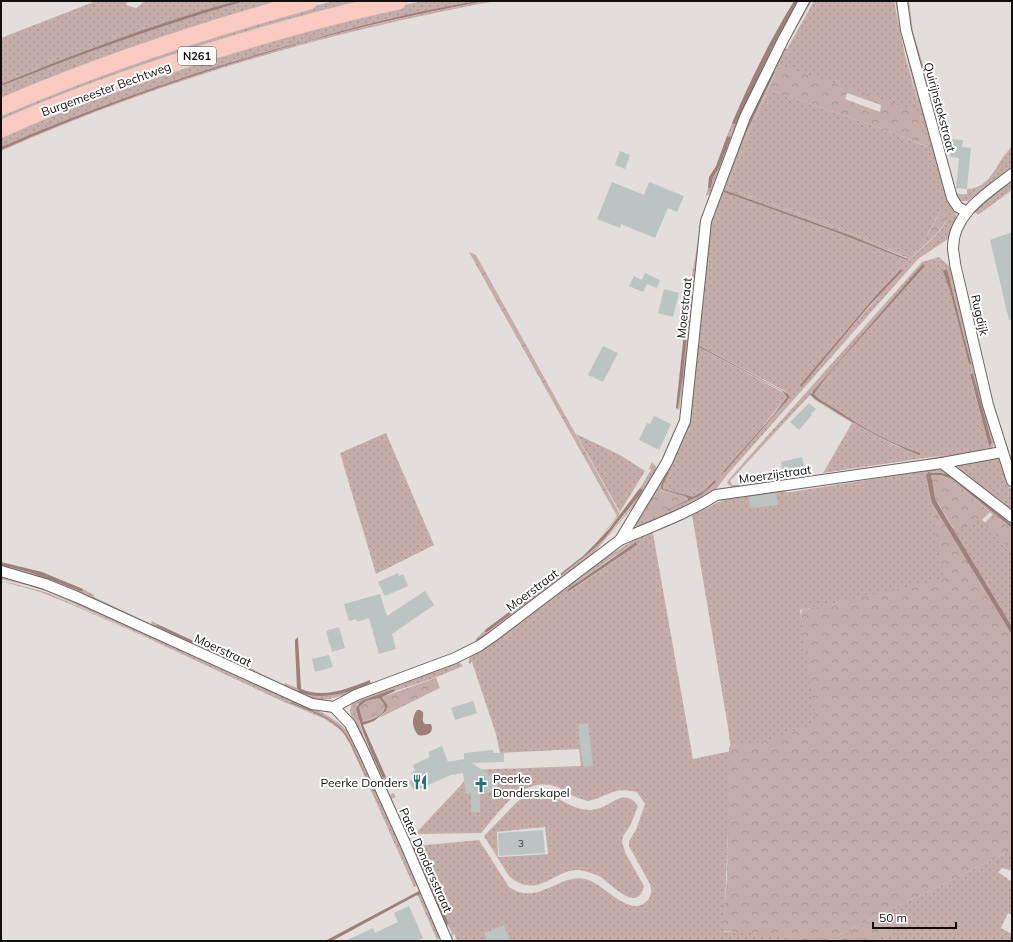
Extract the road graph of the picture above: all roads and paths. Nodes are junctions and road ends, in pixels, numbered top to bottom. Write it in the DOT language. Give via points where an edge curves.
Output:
graph roads {
  1 [pos="309,1"];
  2 [pos="398,1"];
  3 [pos="804,1"];
  4 [pos="902,1"];
  5 [pos="1,107"];
  6 [pos="1,129"];
  7 [pos="1012,174"];
  8 [pos="967,212"];
  9 [pos="1002,452"];
  10 [pos="942,463"];
  11 [pos="1012,481"];
  12 [pos="1012,517"];
  13 [pos="620,540"];
  14 [pos="1,571"];
  15 [pos="334,708"];
  16 [pos="447,941"];
  1 -- 5 [label="main road, Burgemeester Bechtweg / N261" via="162,45"];
  2 -- 6 [label="main road, Burgemeester Bechtweg / N261" via="264,35 169,65 89,93"];
  3 -- 13 [label="street, Moerstraat" via="745,117 706,221 685,421 667,462"];
  4 -- 8 [label="street, Quirijnstokstraat" via="906,30 952,198 958,207"];
  7 -- 8 [label="street, Rugdijk" via="986,193"];
  8 -- 9 [label="street, Rugdijk" via="959,224 955,238 955,264 988,405"];
  9 -- 10 [label="street, Moerzijstraat"];
  9 -- 11 [label="street, Rugdijk"];
  10 -- 12 [label="street"];
  10 -- 13 [label="street, Moerzijstraat" via="716,495"];
  13 -- 15 [label="street, Moerstraat" via="479,646 426,670 356,695"];
  14 -- 15 [label="street, Moerstraat" via="77,597 305,701"];
  15 -- 16 [label="street, Pater Dondersstraat" via="350,724 362,748"];
}
